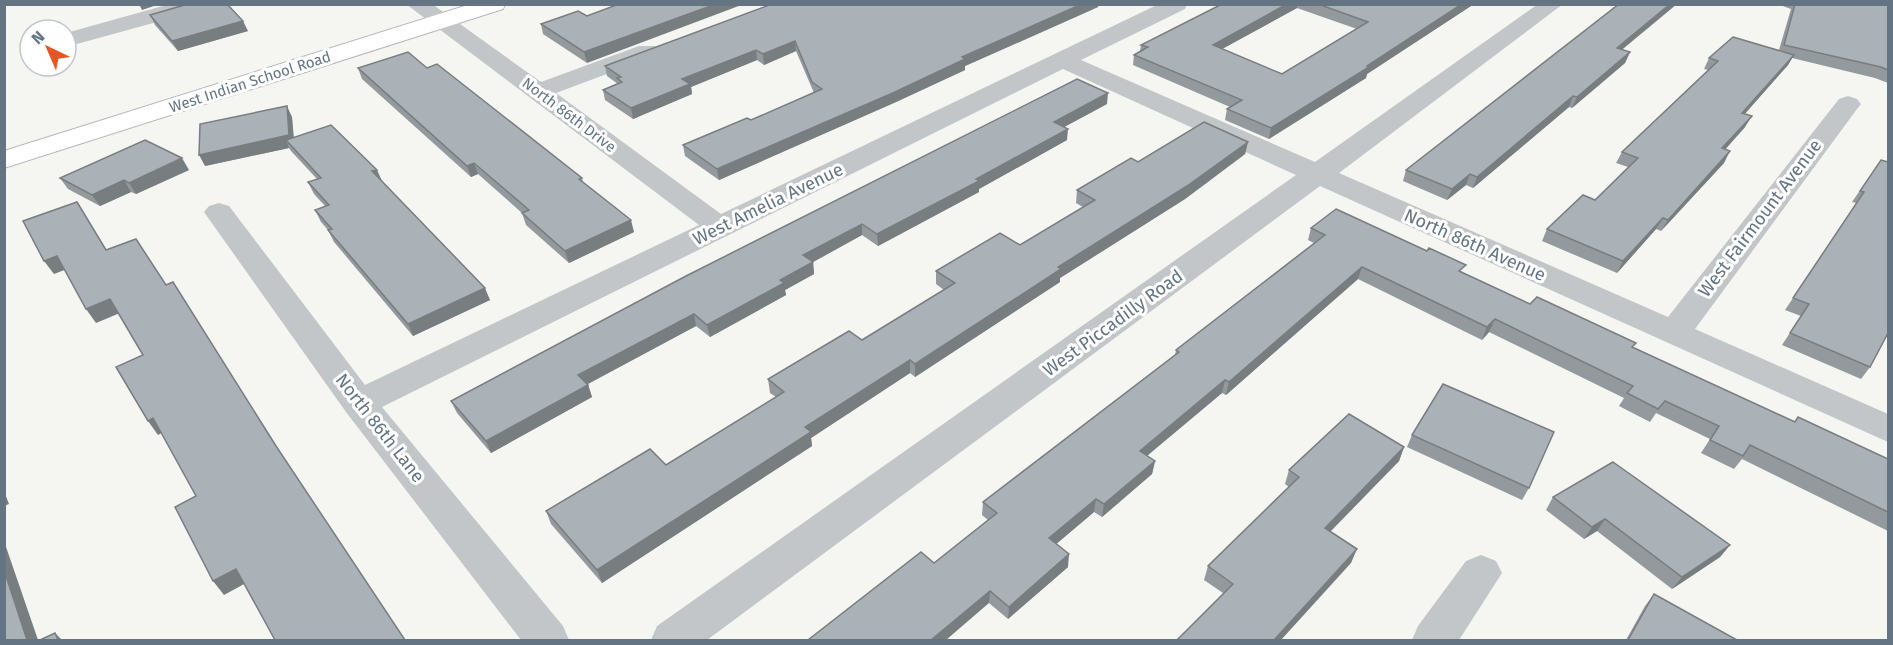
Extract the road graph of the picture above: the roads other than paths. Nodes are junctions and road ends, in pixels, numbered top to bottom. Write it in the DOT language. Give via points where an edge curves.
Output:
graph roads {
  1 [pos="196,4"];
  2 [pos="416,4"];
  3 [pos="495,4"];
  4 [pos="1553,4"];
  5 [pos="1175,5"];
  6 [pos="443,21"];
  7 [pos="78,37"];
  8 [pos="665,44"];
  9 [pos="1062,60"];
  10 [pos="536,92"];
  11 [pos="1848,104"];
  12 [pos="4,160"];
  13 [pos="1318,175"];
  14 [pos="219,212"];
  15 [pos="720,227"];
  16 [pos="1674,333"];
  17 [pos="359,403"];
  18 [pos="1888,429"];
  19 [pos="1481,573"];
  20 [pos="547,640"];
  21 [pos="673,640"];
  22 [pos="1434,640"];
  1 -- 7 [label="street"];
  2 -- 6 [label="street, North 86th Drive"];
  3 -- 6 [label="main road, West Indian School Road"];
  4 -- 13 [label="street, West Piccadilly Road"];
  5 -- 9 [label="street, West Amelia Avenue"];
  6 -- 10 [label="street, North 86th Drive"];
  6 -- 12 [label="main road, West Indian School Road"];
  8 -- 10 [label="street"];
  9 -- 13 [label="street, North 86th Avenue"];
  9 -- 15 [label="street, West Amelia Avenue"];
  10 -- 15 [label="street, North 86th Drive"];
  11 -- 16 [label="street, West Fairmount Avenue"];
  13 -- 16 [label="street, North 86th Avenue"];
  13 -- 21 [label="street, West Piccadilly Road"];
  14 -- 17 [label="street, North 86th Lane"];
  15 -- 17 [label="street, West Amelia Avenue"];
  16 -- 18 [label="street, North 86th Avenue"];
  17 -- 20 [label="street, North 86th Lane"];
  19 -- 22 [label="street"];
}
